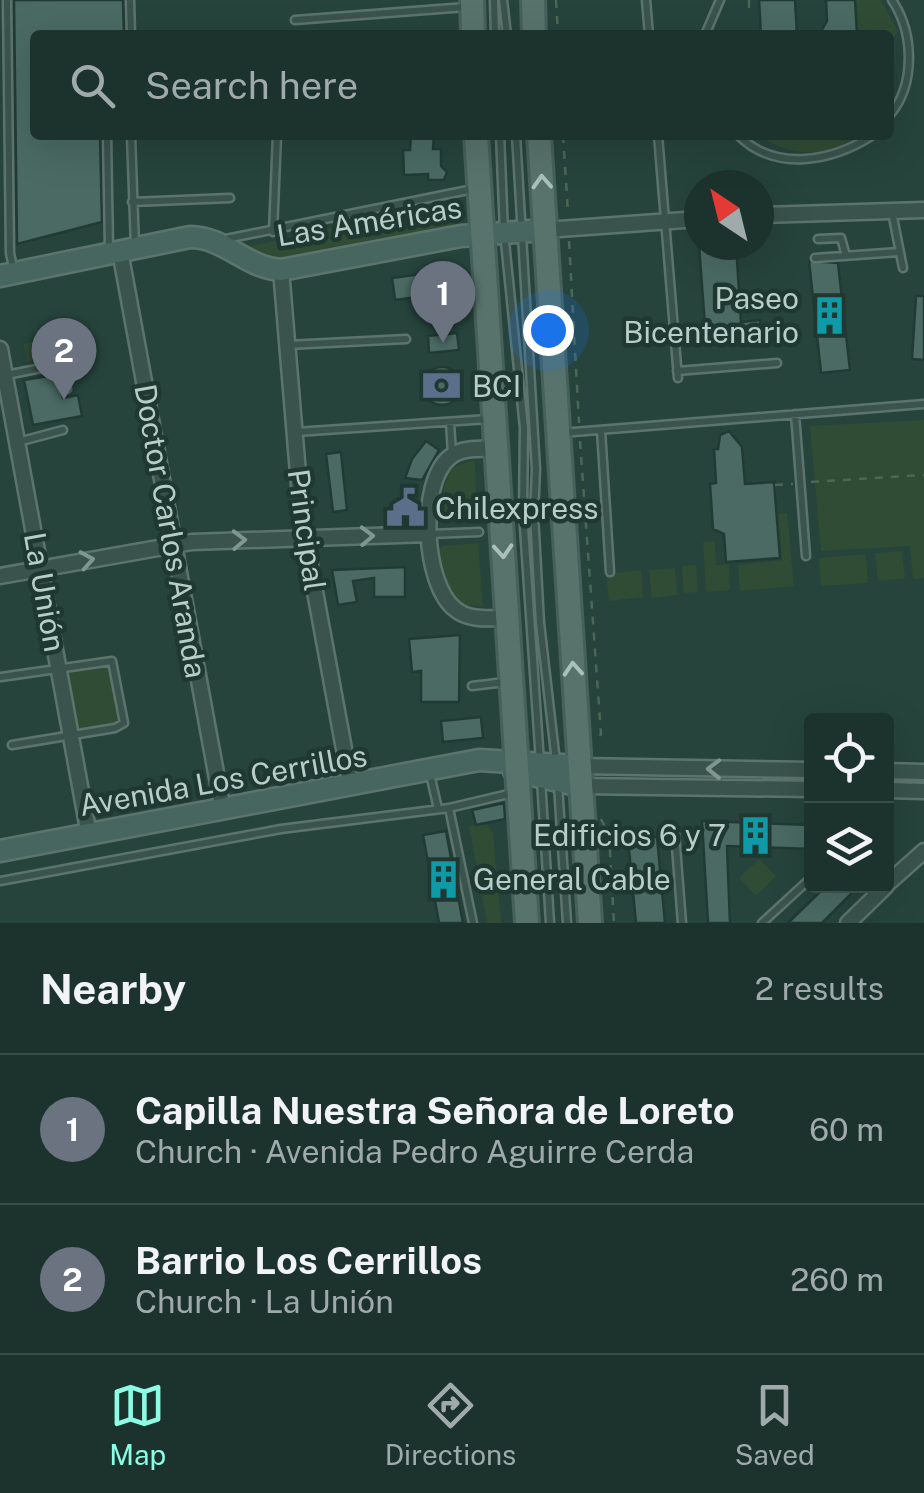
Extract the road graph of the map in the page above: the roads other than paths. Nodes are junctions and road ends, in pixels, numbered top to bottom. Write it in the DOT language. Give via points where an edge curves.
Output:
graph roads {
  1 [pos="8,0"];
  2 [pos="130,0"];
  3 [pos="503,0"];
  4 [pos="533,0"];
  5 [pos="646,0"];
  6 [pos="720,0"];
  7 [pos="892,0"];
  8 [pos="479,2"];
  9 [pos="295,20"];
  10 [pos="131,30"];
  11 [pos="474,30"];
  12 [pos="493,30"];
  13 [pos="506,30"];
  14 [pos="534,30"];
  15 [pos="649,30"];
  16 [pos="707,30"];
  17 [pos="894,105"];
  18 [pos="109,140"];
  19 [pos="131,140"];
  20 [pos="277,140"];
  21 [pos="476,140"];
  22 [pos="501,140"];
  23 [pos="516,140"];
  24 [pos="539,140"];
  25 [pos="658,140"];
  26 [pos="747,140"];
  27 [pos="865,140"];
  28 [pos="480,188"];
  29 [pos="230,198"];
  30 [pos="132,202"];
  31 [pos="924,210"];
  32 [pos="892,211"];
  33 [pos="774,215"];
  34 [pos="684,219"];
  35 [pos="666,220"];
  36 [pos="524,231"];
  37 [pos="273,232"];
  38 [pos="818,239"];
  39 [pos="214,241"];
  40 [pos="121,250"];
  41 [pos="899,252"];
  42 [pos="846,256"];
  43 [pos="815,258"];
  44 [pos="902,268"];
  45 [pos="280,270"];
  46 [pos="7,274"];
  47 [pos="406,340"];
  48 [pos="287,345"];
  49 [pos="0,348"];
  50 [pos="777,363"];
  51 [pos="5,376"];
  52 [pos="67,390"];
  53 [pos="924,404"];
  54 [pos="794,414"];
  55 [pos="494,419"];
  56 [pos="450,422"];
  57 [pos="63,430"];
  58 [pos="600,430"];
  59 [pos="294,432"];
  60 [pos="568,432"];
  61 [pos="17,442"];
  62 [pos="496,449"];
  63 [pos="452,455"];
  64 [pos="479,532"];
  65 [pos="429,534"];
  66 [pos="305,538"];
  67 [pos="174,544"];
  68 [pos="806,556"];
  69 [pos="40,568"];
  70 [pos="610,572"];
  71 [pos="0,576"];
  72 [pos="507,618"];
  73 [pos="59,668"];
  74 [pos="1,678"];
  75 [pos="512,682"];
  76 [pos="472,686"];
  77 [pos="71,735"];
  78 [pos="12,745"];
  79 [pos="804,770"];
  80 [pos="894,771"];
  81 [pos="924,772"];
  82 [pos="430,773"];
  83 [pos="550,773"];
  84 [pos="351,787"];
  85 [pos="804,789"];
  86 [pos="894,790"];
  87 [pos="924,791"];
  88 [pos="449,808"];
  89 [pos="438,809"];
  90 [pos="222,811"];
  91 [pos="675,834"];
  92 [pos="89,835"];
  93 [pos="924,850"];
  94 [pos="0,851"];
  95 [pos="894,878"];
  96 [pos="0,881"];
  97 [pos="804,884"];
  98 [pos="878,893"];
  99 [pos="472,923"];
  100 [pos="527,923"];
  101 [pos="550,923"];
  102 [pos="567,923"];
  103 [pos="590,923"];
  104 [pos="682,923"];
  105 [pos="762,923"];
  106 [pos="848,923"];
  1 -- 46 [label="lane"];
  2 -- 10 [label="lane"];
  3 -- 13 [label="lane"];
  4 -- 14 [label="main road"];
  5 -- 15 [label="lane"];
  6 -- 16 [label="lane"];
  7 -- 17 [label="lane" via="909,50 907,78"];
  8 -- 9 [label="lane" via="453,11"];
  8 -- 11 [label="main road"];
  8 -- 12 [label="lane"];
  18 -- 40 [label="lane"];
  19 -- 30 [label="lane"];
  20 -- 37 [label="lane"];
  21 -- 28 [label="main road"];
  22 -- 36 [label="lane"];
  23 -- 36 [label="lane"];
  36 -- 24 [label="main road, one-way"];
  25 -- 35 [label="lane"];
  26 -- 27 [label="lane" via="776,156 810,160"];
  28 -- 36 [label="main road"];
  28 -- 37 [label="lane"];
  29 -- 30 [label="lane"];
  30 -- 40 [label="lane"];
  31 -- 32 [label="street"];
  32 -- 33 [label="street"];
  32 -- 41 [label="lane"];
  34 -- 35 [label="street, Las Américas"];
  35 -- 36 [label="street, Las Américas"];
  35 -- 50 [label="lane" via="677,374"];
  36 -- 45 [label="street, Las Américas"];
  36 -- 55 [label="main road"];
  36 -- 60 [label="main road"];
  36 -- 83 [label="lane"];
  36 -- 83 [label="lane" via="523,513"];
  37 -- 39 [label="lane"];
  38 -- 42 [label="lane" via="841,238"];
  39 -- 40 [label="street, Las Américas" via="190,237"];
  39 -- 45 [label="street, Las Américas"];
  40 -- 46 [label="street, Las Américas"];
  40 -- 67 [label="street, Doctor Carlos Aranda"];
  41 -- 42 [label="lane"];
  41 -- 44 [label="lane"];
  42 -- 43 [label="lane"];
  45 -- 48 [label="street, Principal"];
  47 -- 48 [label="lane"];
  48 -- 59 [label="street, Principal"];
  49 -- 51 [label="street, La Unión"];
  51 -- 52 [label="lane" via="57,365"];
  51 -- 61 [label="street, La Unión"];
  53 -- 54 [label="lane"];
  54 -- 58 [label="lane"];
  54 -- 68 [label="lane"];
  55 -- 56 [label="lane"];
  55 -- 62 [label="main road"];
  56 -- 59 [label="lane"];
  56 -- 63 [label="lane"];
  57 -- 61 [label="lane"];
  58 -- 60 [label="lane"];
  58 -- 70 [label="lane"];
  59 -- 66 [label="street, Principal"];
  83 -- 60 [label="main road, one-way"];
  61 -- 69 [label="street, La Unión"];
  62 -- 63 [label="street"];
  62 -- 72 [label="main road, one-way"];
  63 -- 65 [label="street" via="435,485"];
  64 -- 65 [label="lane"];
  66 -- 65 [label="street, one-way"];
  65 -- 72 [label="street" via="433,567 450,606 472,617"];
  67 -- 66 [label="street, one-way"];
  66 -- 84 [label="street, Principal"];
  69 -- 67 [label="street, one-way"];
  67 -- 90 [label="street, Doctor Carlos Aranda"];
  69 -- 71 [label="street"];
  69 -- 73 [label="street, La Unión"];
  72 -- 75 [label="main road"];
  73 -- 74 [label="lane"];
  73 -- 77 [label="street, La Unión"];
  73 -- 77 [label="lane" via="112,661 126,712 124,723"];
  75 -- 76 [label="lane"];
  75 -- 83 [label="main road"];
  77 -- 78 [label="lane"];
  77 -- 92 [label="street, La Unión"];
  79 -- 83 [label="street, Avenida Los Cerrillos, one-way"];
  80 -- 81 [label="street"];
  82 -- 83 [label="street, Avenida Los Cerrillos" via="479,760"];
  82 -- 84 [label="street, Avenida Los Cerrillos"];
  82 -- 89 [label="lane"];
  83 -- 85 [label="street, Avenida Los Cerrillos"];
  83 -- 88 [label="lane"];
  83 -- 100 [label="main road"];
  83 -- 101 [label="lane"];
  83 -- 102 [label="lane"];
  83 -- 103 [label="main road"];
  84 -- 90 [label="street, Avenida Los Cerrillos"];
  86 -- 87 [label="street"];
  88 -- 89 [label="lane"];
  88 -- 99 [label="lane"];
  89 -- 96 [label="lane" via="281,829"];
  90 -- 92 [label="street, Avenida Los Cerrillos"];
  91 -- 104 [label="lane"];
  92 -- 94 [label="street, Avenida Los Cerrillos"];
  93 -- 95 [label="street"];
  97 -- 105 [label="lane"];
  98 -- 106 [label="street"];
}
